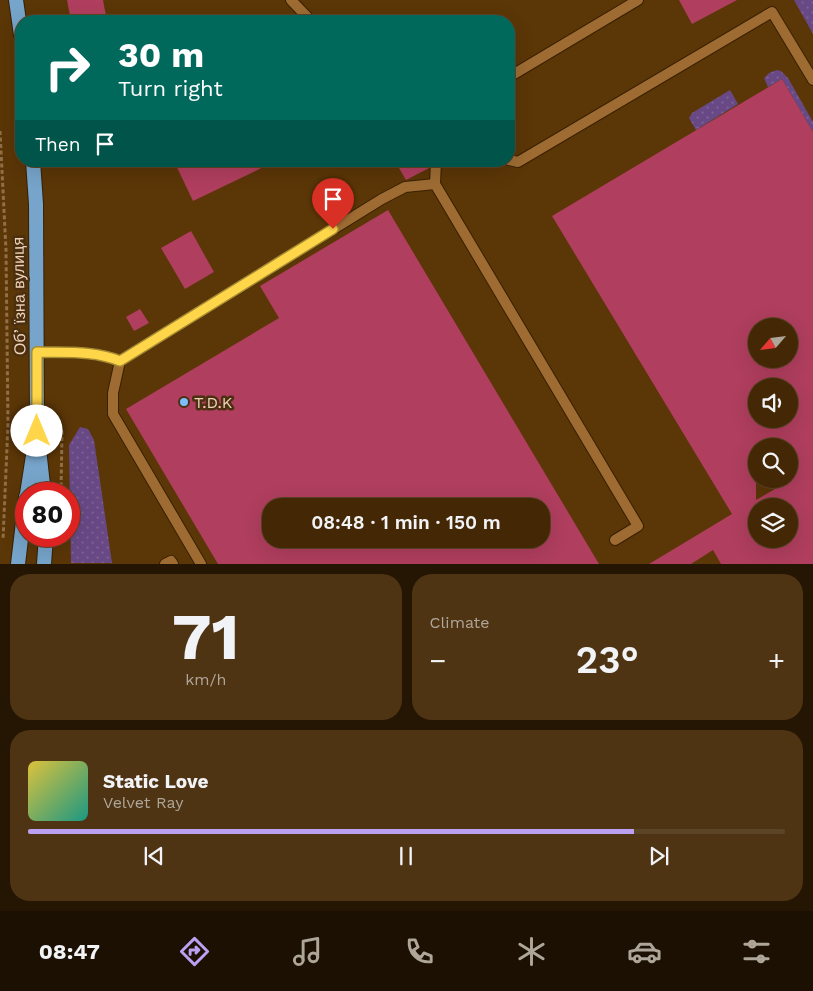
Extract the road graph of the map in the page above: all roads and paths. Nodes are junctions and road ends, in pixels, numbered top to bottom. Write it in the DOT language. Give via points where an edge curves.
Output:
graph roads {
  1 [pos="16,0"];
  2 [pos="291,0"];
  3 [pos="638,0"];
  4 [pos="18,15"];
  5 [pos="305,15"];
  6 [pos="515,73"];
  7 [pos="813,80"];
  8 [pos="0,131"];
  9 [pos="515,161"];
  10 [pos="33,167"];
  11 [pos="436,167"];
  12 [pos="435,184"];
  13 [pos="37,352"];
  14 [pos="120,361"];
  15 [pos="37,431"];
  16 [pos="62,431"];
  17 [pos="29,482"];
  18 [pos="43,482"];
  19 [pos="61,482"];
  20 [pos="4,526"];
  21 [pos="615,540"];
  22 [pos="20,547"];
  23 [pos="45,547"];
  24 [pos="18,564"];
  25 [pos="44,564"];
  26 [pos="164,564"];
  27 [pos="172,564"];
  28 [pos="201,564"];
  1 -- 4 [label="highway"];
  2 -- 5 [label="lane"];
  3 -- 6 [label="lane"];
  7 -- 9 [label="lane" via="772,12"];
  8 -- 20 [label="path" via="6,250 8,406"];
  10 -- 13 [label="highway, Обʼїзна вулиця"];
  11 -- 12 [label="lane"];
  12 -- 14 [label="lane" via="405,187 382,199"];
  12 -- 21 [label="lane" via="638,526"];
  13 -- 14 [label="lane" via="88,353"];
  13 -- 15 [label="highway, Обʼїзна вулиця"];
  14 -- 28 [label="lane" via="112,393 113,414"];
  15 -- 17 [label="highway"];
  15 -- 18 [label="highway"];
  16 -- 19 [label="path"];
  22 -- 24 [label="highway"];
  23 -- 25 [label="highway"];
  26 -- 27 [label="lane" via="171,561"];
}
